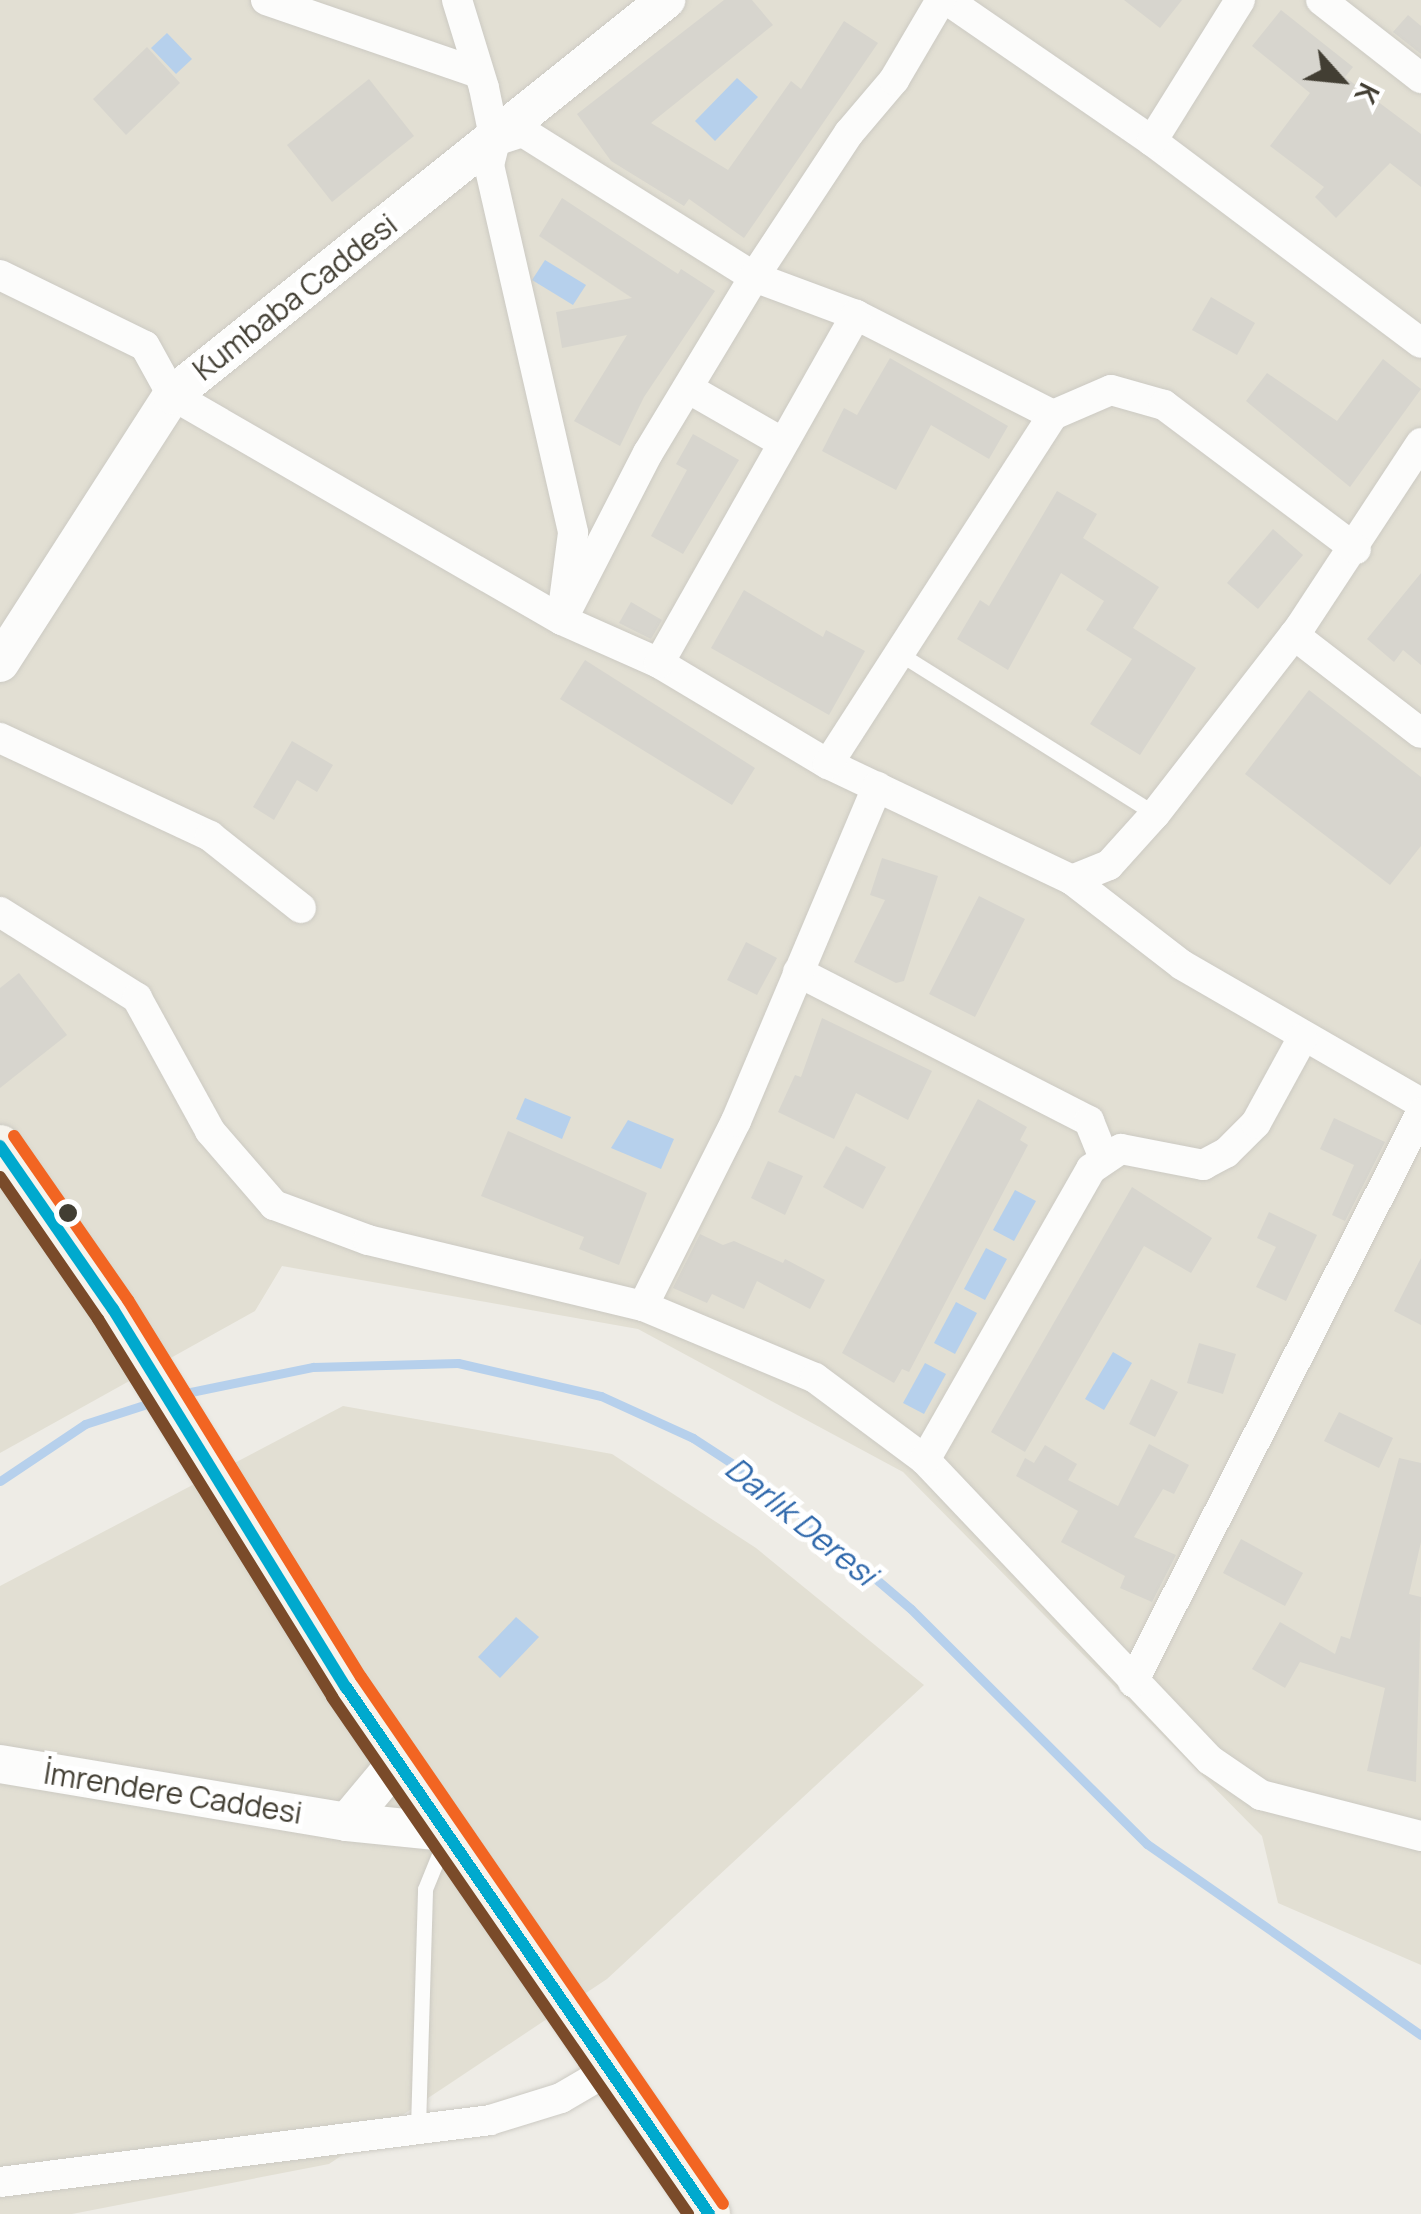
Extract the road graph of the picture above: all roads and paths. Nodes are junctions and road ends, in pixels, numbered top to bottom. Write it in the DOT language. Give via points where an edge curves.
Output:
graph roads {
  1 [pos="266,0"];
  2 [pos="457,0"];
  3 [pos="666,0"];
  4 [pos="944,0"];
  5 [pos="1240,0"];
  6 [pos="1321,0"];
  7 [pos="478,73"];
  8 [pos="1421,78"];
  9 [pos="494,141"];
  10 [pos="1152,141"];
  11 [pos="0,275"];
  12 [pos="754,276"];
  13 [pos="856,316"];
  14 [pos="1421,343"];
  15 [pos="690,390"];
  16 [pos="172,395"];
  17 [pos="1053,415"];
  18 [pos="783,443"];
  19 [pos="1421,443"];
  20 [pos="1356,549"];
  21 [pos="562,620"];
  22 [pos="1294,635"];
  23 [pos="7,638"];
  24 [pos="898,652"];
  25 [pos="660,663"];
  26 [pos="1421,734"];
  27 [pos="0,738"];
  28 [pos="828,764"];
  29 [pos="877,786"];
  30 [pos="1155,814"];
  31 [pos="1072,880"];
  32 [pos="301,908"];
  33 [pos="0,912"];
  34 [pos="798,972"];
  35 [pos="1302,1039"];
  36 [pos="1421,1103"];
  37 [pos="1421,1114"];
  38 [pos="0,1146"];
  39 [pos="1104,1158"];
  40 [pos="644,1306"];
  41 [pos="926,1460"];
  42 [pos="1133,1682"];
  43 [pos="397,1762"];
  44 [pos="0,1764"];
  45 [pos="346,1822"];
  46 [pos="445,1834"];
  47 [pos="1421,1836"];
  48 [pos="609,2070"];
  49 [pos="418,2127"];
  50 [pos="0,2182"];
  51 [pos="709,2214"];
  1 -- 7 [label="street"];
  2 -- 7 [label="street"];
  3 -- 9 [label="street, Kumbaba Caddesi"];
  4 -- 10 [label="street"];
  4 -- 12 [label="street"];
  5 -- 10 [label="street"];
  6 -- 8 [label="street"];
  7 -- 9 [label="street"];
  9 -- 12 [label="street" via="523,132"];
  9 -- 16 [label="street, Kumbaba Caddesi"];
  9 -- 21 [label="street" via="489,166 573,533"];
  10 -- 14 [label="street"];
  11 -- 16 [label="street" via="145,346"];
  12 -- 13 [label="street"];
  12 -- 15 [label="street"];
  13 -- 17 [label="street"];
  13 -- 18 [label="street"];
  15 -- 18 [label="street"];
  15 -- 21 [label="street" via="648,453"];
  16 -- 21 [label="street"];
  16 -- 23 [label="street, Kumbaba Caddesi"];
  17 -- 20 [label="street" via="1112,390 1164,405"];
  17 -- 24 [label="street"];
  18 -- 25 [label="street"];
  19 -- 20 [label="street"];
  20 -- 22 [label="street"];
  21 -- 25 [label="street"];
  22 -- 26 [label="street"];
  22 -- 30 [label="street"];
  24 -- 28 [label="street"];
  24 -- 30 [label="lane"];
  25 -- 28 [label="street"];
  27 -- 32 [label="street" via="210,836"];
  28 -- 29 [label="street"];
  29 -- 31 [label="street"];
  29 -- 34 [label="street"];
  30 -- 31 [label="street" via="1109,865"];
  31 -- 35 [label="street" via="1182,965"];
  33 -- 40 [label="street" via="137,998 210,1131 274,1205 368,1240"];
  34 -- 39 [label="street" via="1089,1121"];
  34 -- 40 [label="street" via="736,1121"];
  35 -- 36 [label="street"];
  35 -- 39 [label="street" via="1256,1123 1226,1153 1203,1165 1121,1150"];
  37 -- 42 [label="street"];
  38 -- 43 [label="main road" via="113,1309"];
  39 -- 41 [label="street" via="1091,1169"];
  40 -- 41 [label="street" via="815,1378"];
  41 -- 42 [label="street"];
  42 -- 47 [label="street" via="1210,1760 1262,1795"];
  43 -- 45 [label="street"];
  43 -- 46 [label="main road"];
  44 -- 45 [label="street, İmrendere Caddesi"];
  45 -- 46 [label="street, İmrendere Caddesi"];
  46 -- 48 [label="main road"];
  46 -- 49 [label="lane" via="425,1889"];
  48 -- 49 [label="street" via="514,2115"];
  48 -- 51 [label="main road"];
  49 -- 50 [label="street"];
}
